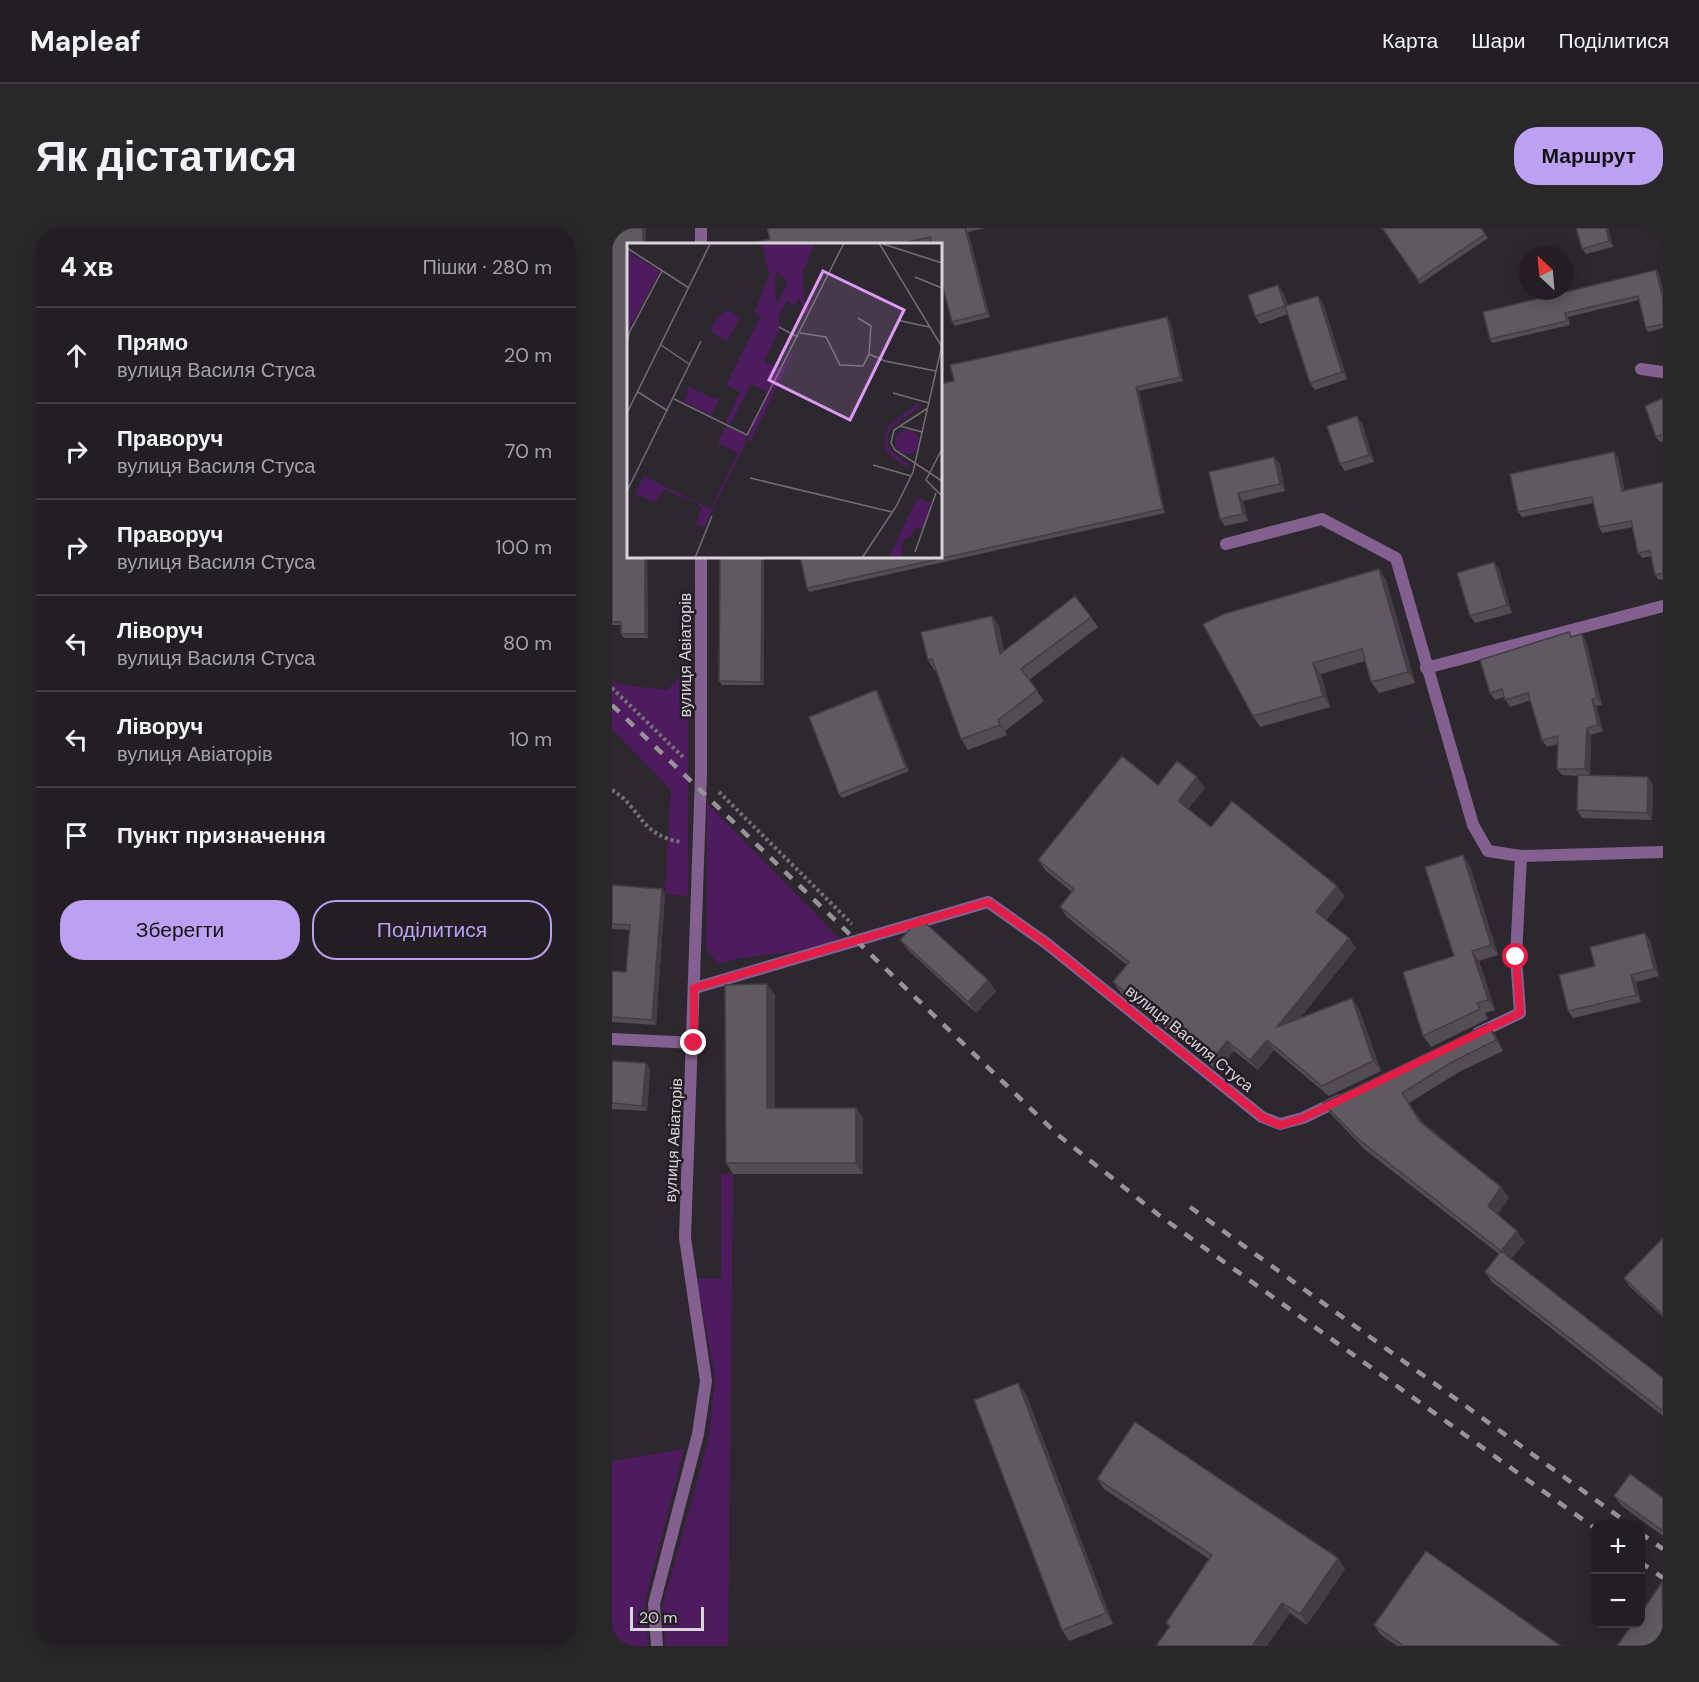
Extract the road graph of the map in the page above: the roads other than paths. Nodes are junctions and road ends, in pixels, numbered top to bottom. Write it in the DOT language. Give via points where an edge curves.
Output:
graph roads {
  1 [pos="1641,369"];
  2 [pos="1663,372"];
  3 [pos="1226,544"];
  4 [pos="701,558"];
  5 [pos="1663,606"];
  6 [pos="1426,668"];
  7 [pos="1663,852"];
  8 [pos="1521,856"];
  9 [pos="694,988"];
  10 [pos="1468,1038"];
  11 [pos="612,1039"];
  12 [pos="694,1043"];
  13 [pos="1355,1093"];
  14 [pos="657,1646"];
  1 -- 2 [label="street"];
  3 -- 6 [label="street" via="1322,519 1396,558"];
  4 -- 9 [label="street, вулиця Авіаторів" via="701,775"];
  5 -- 6 [label="street"];
  6 -- 8 [label="street" via="1473,825 1488,851"];
  7 -- 8 [label="street"];
  8 -- 10 [label="street" via="1516,957 1520,1013"];
  9 -- 12 [label="street, вулиця Авіаторів"];
  9 -- 13 [label="street, вулиця Василя Стуса" via="988,902 1046,943 1262,1117 1280,1125"];
  11 -- 12 [label="street"];
  12 -- 14 [label="street, вулиця Авіаторів" via="685,1238 706,1381 698,1434 654,1604"];
}
